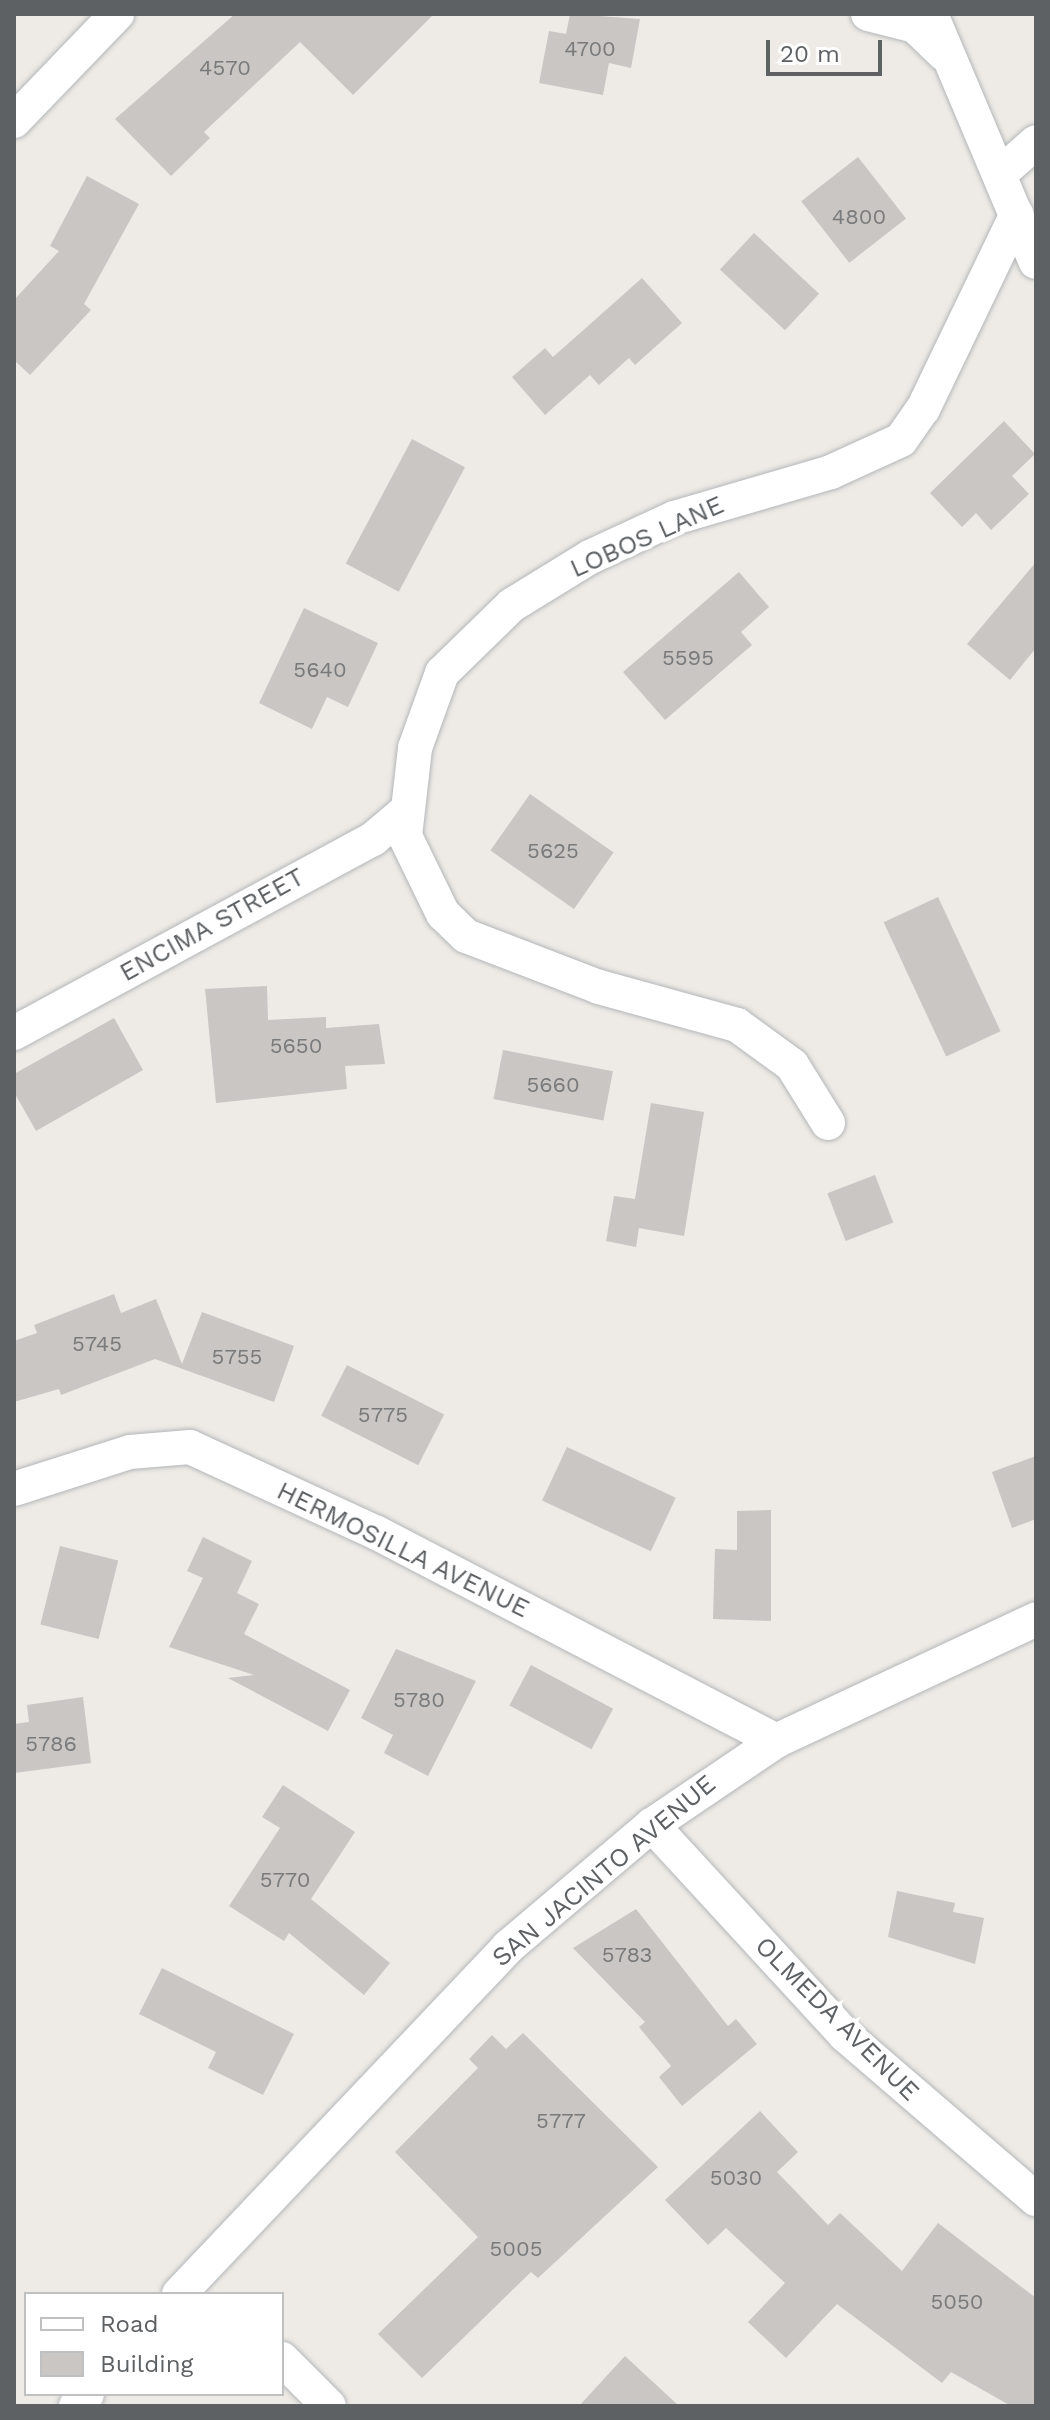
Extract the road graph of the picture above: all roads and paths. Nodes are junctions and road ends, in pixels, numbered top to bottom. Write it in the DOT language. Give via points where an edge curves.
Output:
graph roads {
  1 [pos="117,14"];
  2 [pos="868,14"];
  3 [pos="931,14"];
  4 [pos="953,63"];
  5 [pos="14,121"];
  6 [pos="1036,142"];
  7 [pos="1002,172"];
  8 [pos="1017,214"];
  9 [pos="1036,262"];
  10 [pos="406,811"];
  11 [pos="14,1033"];
  12 [pos="828,1123"];
  13 [pos="14,1489"];
  14 [pos="1036,1619"];
  15 [pos="776,1741"];
  16 [pos="652,1825"];
  17 [pos="1036,2199"];
  18 [pos="198,2287"];
  19 [pos="284,2361"];
  20 [pos="329,2406"];
  1 -- 5 [label="street"];
  2 -- 4 [label="street" via="915,26"];
  3 -- 4 [label="street"];
  4 -- 7 [label="street"];
  6 -- 7 [label="street"];
  7 -- 8 [label="street"];
  8 -- 9 [label="street"];
  8 -- 10 [label="street, LOBOS LANE" via="923,409 901,440 831,472 674,518 590,557 512,605 442,673 415,748"];
  10 -- 11 [label="street, ENCIMA STREET" via="373,839"];
  10 -- 12 [label="street, LOBOS LANE" via="411,854 443,914 466,936 599,987 737,1025 792,1065"];
  13 -- 15 [label="street, HERMOSILLA AVENUE" via="130,1452 190,1447 377,1533"];
  14 -- 15 [label="street, SAN JACINTO AVENUE"];
  15 -- 16 [label="street, SAN JACINTO AVENUE"];
  16 -- 17 [label="street, OLMEDA AVENUE" via="845,2035"];
  16 -- 18 [label="street, SAN JACINTO AVENUE" via="508,1947"];
  19 -- 20 [label="street"];
}
